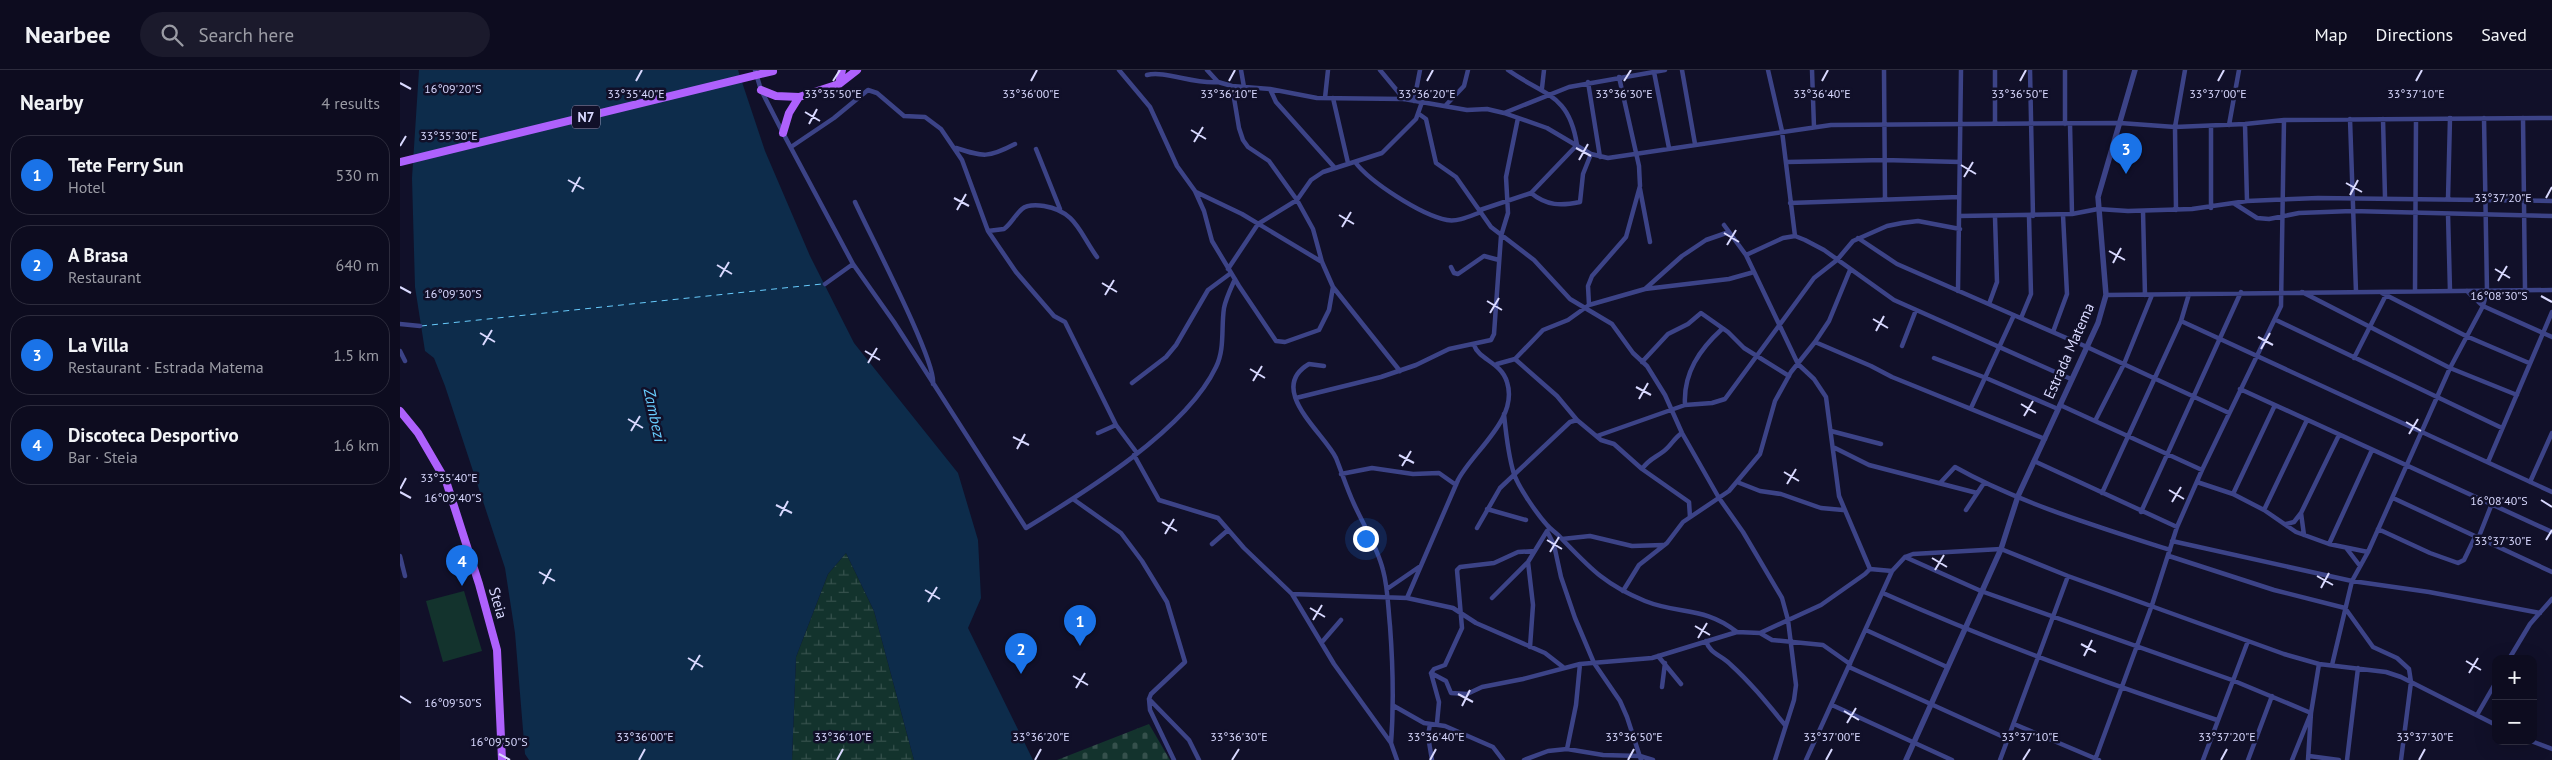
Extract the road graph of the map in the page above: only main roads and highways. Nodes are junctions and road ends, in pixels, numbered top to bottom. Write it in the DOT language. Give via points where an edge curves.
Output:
graph roads {
  1 [pos="774,70"];
  2 [pos="842,70"];
  3 [pos="857,70"];
  4 [pos="839,84"];
  5 [pos="762,90"];
  6 [pos="799,97"];
  7 [pos="783,133"];
  8 [pos="400,162"];
  9 [pos="400,411"];
  10 [pos="502,760"];
  1 -- 8 [label="main road, N7, bridge"];
  2 -- 4 [label="main road"];
  3 -- 4 [label="main road"];
  4 -- 6 [label="main road"];
  5 -- 6 [label="main road" via="776,96"];
  6 -- 7 [label="main road" via="789,113"];
  9 -- 10 [label="main road, Steia" via="418,433 446,482 479,584 497,650"];
}
